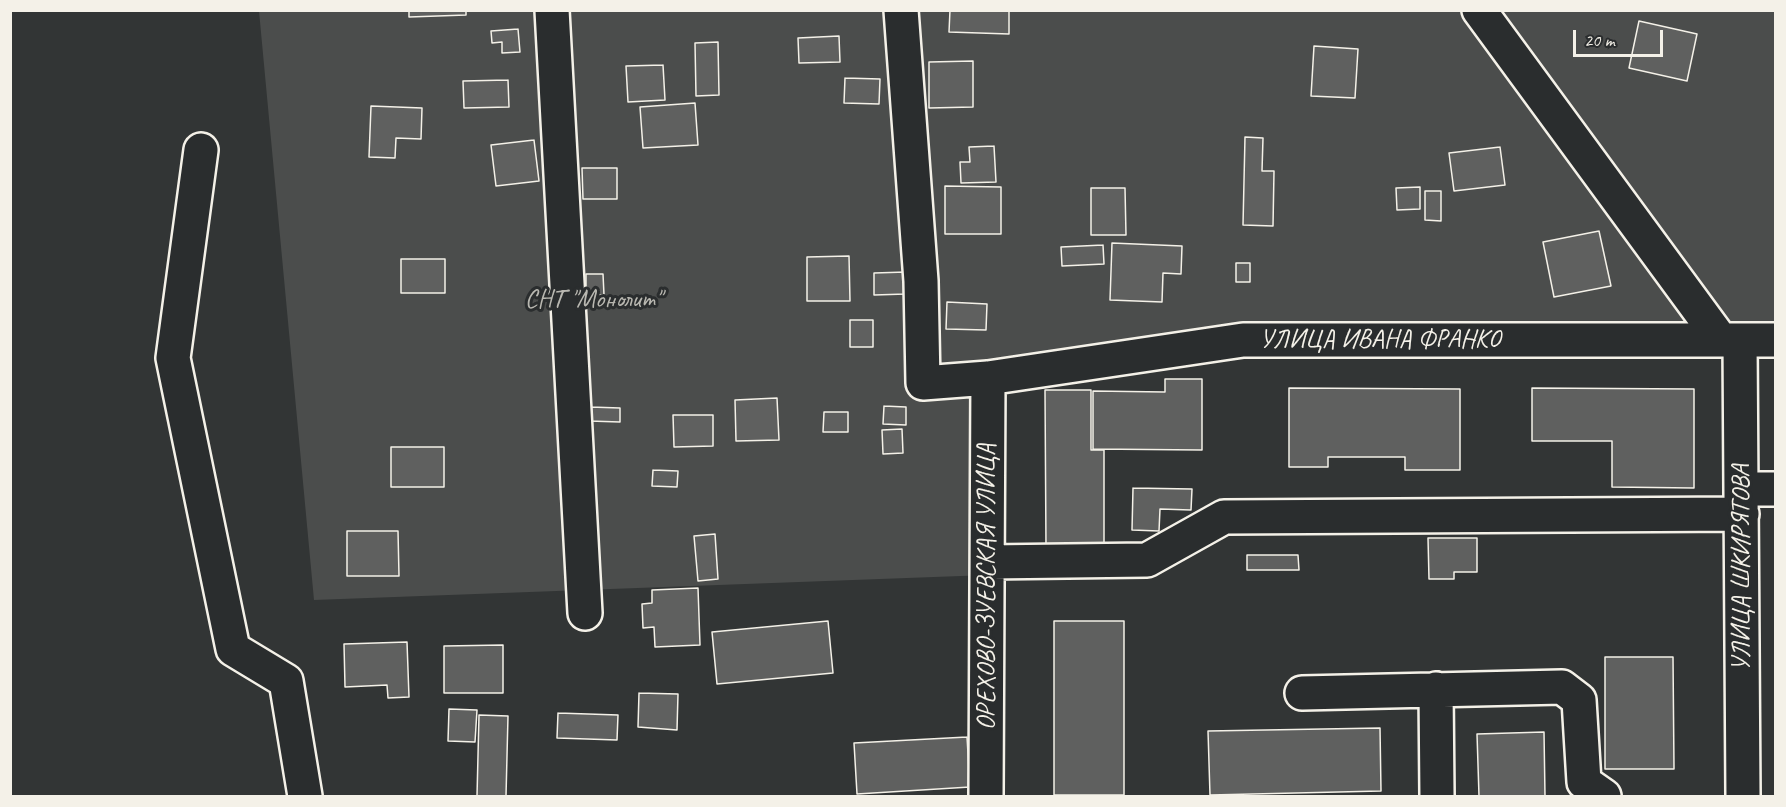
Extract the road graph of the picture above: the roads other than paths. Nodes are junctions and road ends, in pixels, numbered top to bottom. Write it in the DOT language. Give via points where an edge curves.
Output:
graph roads {
  1 [pos="552,10"];
  2 [pos="901,10"];
  3 [pos="1479,10"];
  4 [pos="201,150"];
  5 [pos="1730,340"];
  6 [pos="1776,340"];
  7 [pos="988,378"];
  8 [pos="1776,489"];
  9 [pos="1742,502"];
  10 [pos="988,562"];
  11 [pos="585,613"];
  12 [pos="1436,689"];
  13 [pos="1302,693"];
  14 [pos="305,796"];
  15 [pos="986,796"];
  16 [pos="1437,796"];
  17 [pos="1604,796"];
  18 [pos="1743,796"];
  1 -- 11 [label="street"];
  2 -- 7 [label="street, УЛИЦА ИВАНА ФРАНКО" via="921,281 923,383"];
  3 -- 5 [label="street"];
  4 -- 14 [label="street" via="173,358 233,649 286,681"];
  5 -- 6 [label="street, УЛИЦА ИВАНА ФРАНКО"];
  5 -- 7 [label="street, УЛИЦА ИВАНА ФРАНКО" via="1243,340"];
  5 -- 9 [label="street, УЛИЦА ШКИРЯТОВА"];
  7 -- 10 [label="street, ОРЕХОВО-ЗУЕВСКАЯ УЛИЦА"];
  8 -- 9 [label="street"];
  9 -- 10 [label="street" via="1224,517 1147,560"];
  9 -- 18 [label="street, УЛИЦА ШКИРЯТОВА"];
  10 -- 15 [label="street, ОРЕХОВО-ЗУЕВСКАЯ УЛИЦА"];
  12 -- 13 [label="street"];
  12 -- 16 [label="street"];
  12 -- 17 [label="street" via="1562,687 1579,700 1584,782"];
}
